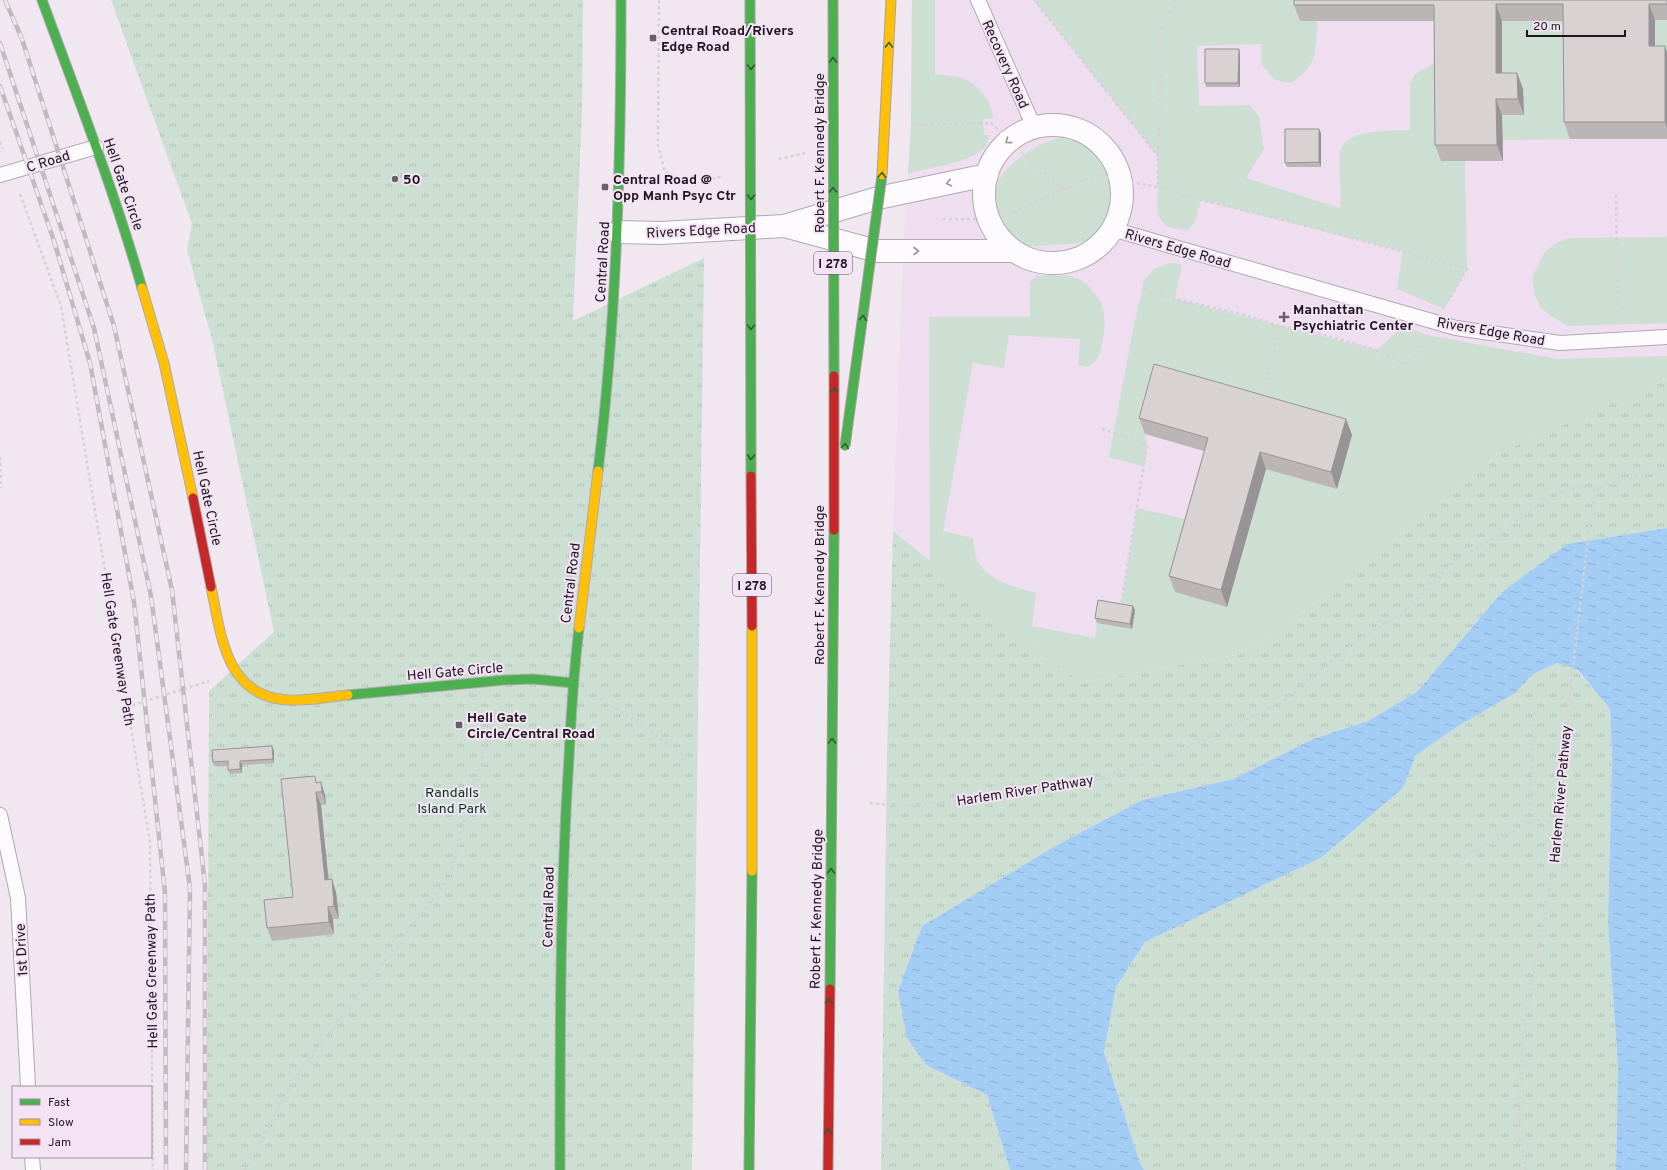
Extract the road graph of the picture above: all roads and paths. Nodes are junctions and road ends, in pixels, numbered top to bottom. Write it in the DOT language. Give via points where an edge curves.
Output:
graph roads {
  1 [pos="42,0"];
  2 [pos="621,0"];
  3 [pos="659,0"];
  4 [pos="750,0"];
  5 [pos="833,0"];
  6 [pos="890,0"];
  7 [pos="978,0"];
  8 [pos="1034,0"];
  9 [pos="1175,0"];
  10 [pos="1034,127"];
  11 [pos="0,142"];
  12 [pos="96,147"];
  13 [pos="1158,156"];
  14 [pos="665,172"];
  15 [pos="6,174"];
  16 [pos="987,175"];
  17 [pos="1120,180"];
  18 [pos="1158,187"];
  19 [pos="1616,195"];
  20 [pos="943,219"];
  21 [pos="989,219"];
  22 [pos="784,226"];
  23 [pos="1112,229"];
  24 [pos="618,232"];
  25 [pos="1013,250"];
  26 [pos="1143,290"];
  27 [pos="1435,322"];
  28 [pos="1281,326"];
  29 [pos="1667,337"];
  30 [pos="1619,339"];
  31 [pos="1262,401"];
  32 [pos="1102,429"];
  33 [pos="0,457"];
  34 [pos="1667,468"];
  35 [pos="1,488"];
  36 [pos="1596,488"];
  37 [pos="834,527"];
  38 [pos="1121,608"];
  39 [pos="236,672"];
  40 [pos="505,680"];
  41 [pos="573,683"];
  42 [pos="611,706"];
  43 [pos="127,707"];
  44 [pos="1534,711"];
  45 [pos="689,759"];
  46 [pos="870,803"];
  47 [pos="0,815"];
  48 [pos="1536,820"];
  49 [pos="1560,822"];
  50 [pos="1459,858"];
  51 [pos="28,1086"];
  52 [pos="32,1158"];
  53 [pos="33,1170"];
  54 [pos="153,1170"];
  55 [pos="245,1170"];
  56 [pos="560,1170"];
  57 [pos="749,1170"];
  58 [pos="828,1170"];
  59 [pos="1526,1170"];
  1 -- 12 [label="main road, Hell Gate Circle"];
  2 -- 24 [label="main road, Central Road"];
  3 -- 14 [label="path" via="658,146"];
  4 -- 57 [label="main road, I 278, one-way, bridge" via="752,814"];
  37 -- 5 [label="main road, Robert F. Kennedy Bridge / I 278, one-way, bridge"];
  37 -- 6 [label="main road, one-way, bridge" via="881,185"];
  7 -- 10 [label="lane, Recovery Road"];
  8 -- 13 [label="path"];
  9 -- 13 [label="path" via="1174,7 1162,24"];
  10 -- 16 [label="street, one-way" via="1021,132 1002,146 989,165"];
  10 -- 17 [label="street" via="1043,124 1067,125 1088,134 1106,148 1118,168"];
  11 -- 15 [label="path, Hell Gate Greenway Path"];
  12 -- 15 [label="lane, C Road"];
  12 -- 39 [label="main road, Hell Gate Circle" via="133,255 164,363 224,646"];
  13 -- 18 [label="path"];
  15 -- 43 [label="path, Hell Gate Greenway Path" via="61,306"];
  16 -- 21 [label="street" via="984,186 985,209"];
  16 -- 22 [label="street, Rivers Edge Road, one-way" via="878,198"];
  17 -- 18 [label="path"];
  17 -- 21 [label="path" via="1095,175 998,220"];
  17 -- 23 [label="street" via="1123,191 1120,214"];
  18 -- 27 [label="path" via="1467,268"];
  19 -- 30 [label="path"];
  20 -- 21 [label="path"];
  21 -- 25 [label="street" via="993,230"];
  22 -- 24 [label="street, Rivers Edge Road" via="661,233"];
  22 -- 25 [label="street, Rivers Edge Road, one-way" via="877,251"];
  23 -- 25 [label="street" via="1093,251 1072,261 1050,264 1027,259"];
  23 -- 27 [label="lane, Rivers Edge Road"];
  24 -- 41 [label="main road, Central Road" via="607,392"];
  26 -- 28 [label="path"];
  27 -- 28 [label="path" via="1410,366 1378,350 1310,331"];
  27 -- 30 [label="lane, Rivers Edge Road" via="1456,328 1560,343"];
  28 -- 31 [label="path"];
  29 -- 30 [label="lane, Rivers Edge Road"];
  32 -- 38 [label="path" via="1147,445"];
  33 -- 35 [label="path"];
  34 -- 36 [label="path, Harlem River Pathway"];
  36 -- 46 [label="path, Harlem River Pathway" via="1576,487 1548,496 1500,535 1454,561 1405,611 1349,646 1280,703 1198,743 1087,782 981,799 899,806"];
  36 -- 49 [label="path, Harlem River Pathway" via="1564,743"];
  58 -- 37 [label="main road, Robert F. Kennedy Bridge / I 278, one-way, bridge"];
  39 -- 40 [label="main road, Hell Gate Circle" via="255,691 266,697 281,700"];
  39 -- 43 [label="path"];
  40 -- 41 [label="main road, Hell Gate Circle" via="533,679"];
  40 -- 55 [label="path" via="448,879 294,1079"];
  41 -- 56 [label="main road, Central Road" via="563,868"];
  42 -- 45 [label="path"];
  43 -- 54 [label="path, Hell Gate Greenway Path" via="150,842"];
  44 -- 48 [label="path" via="1530,807"];
  47 -- 51 [label="lane, 1st Drive" via="18,898"];
  48 -- 49 [label="path"];
  48 -- 50 [label="path"];
  49 -- 59 [label="path, Harlem River Pathway" via="1525,1020 1519,1132"];
  52 -- 53 [label="lane"];
}
